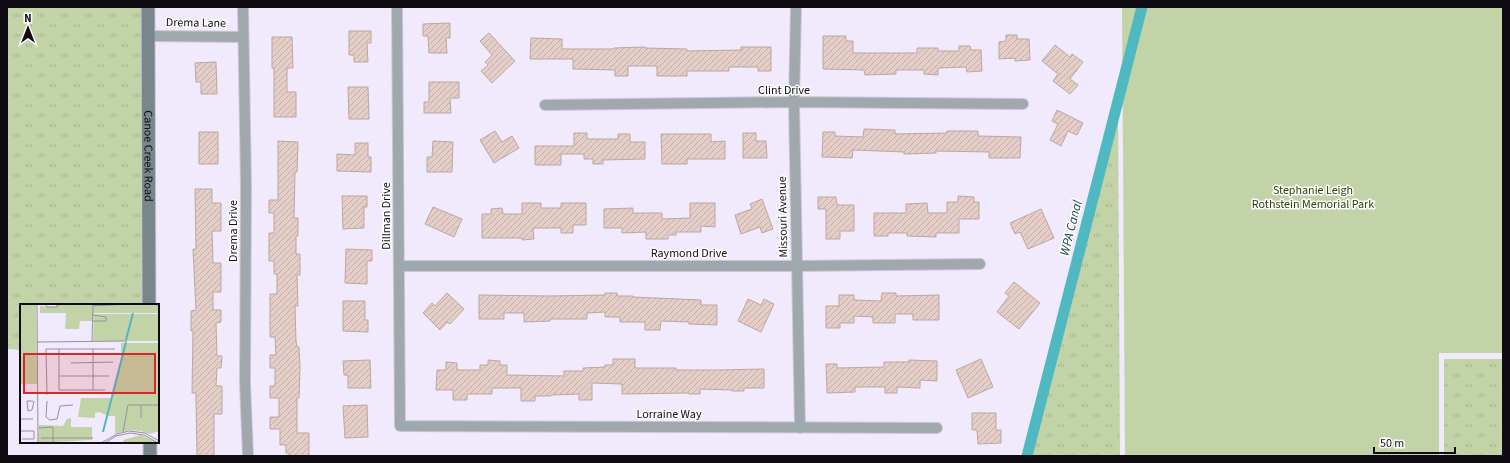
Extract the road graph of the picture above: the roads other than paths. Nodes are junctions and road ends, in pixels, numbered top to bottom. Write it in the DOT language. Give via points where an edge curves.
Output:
graph roads {
  1 [pos="148,7"];
  2 [pos="243,7"];
  3 [pos="397,7"];
  4 [pos="796,7"];
  5 [pos="148,36"];
  6 [pos="243,37"];
  7 [pos="794,102"];
  8 [pos="1023,104"];
  9 [pos="545,105"];
  10 [pos="980,264"];
  11 [pos="399,266"];
  12 [pos="796,266"];
  13 [pos="149,304"];
  14 [pos="400,426"];
  15 [pos="800,428"];
  16 [pos="937,428"];
  17 [pos="150,443"];
  18 [pos="150,456"];
  19 [pos="248,456"];
  1 -- 5 [label="main road, Canoe Creek Road"];
  2 -- 6 [label="street, Drema Drive"];
  3 -- 11 [label="street, Dillman Drive"];
  4 -- 7 [label="street, Missouri Avenue"];
  5 -- 6 [label="street, Drema Lane"];
  5 -- 13 [label="main road, Canoe Creek Road"];
  6 -- 19 [label="street, Drema Drive" via="246,186 245,382"];
  7 -- 8 [label="street, Clint Drive"];
  7 -- 9 [label="street, Clint Drive"];
  7 -- 12 [label="street, Missouri Avenue"];
  10 -- 12 [label="street, Raymond Drive"];
  11 -- 12 [label="street, Raymond Drive"];
  11 -- 14 [label="street, Dillman Drive"];
  12 -- 15 [label="street, Missouri Avenue"];
  14 -- 15 [label="street, Lorraine Way"];
  15 -- 16 [label="street, Lorraine Way"];
  17 -- 18 [label="main road"];
}
